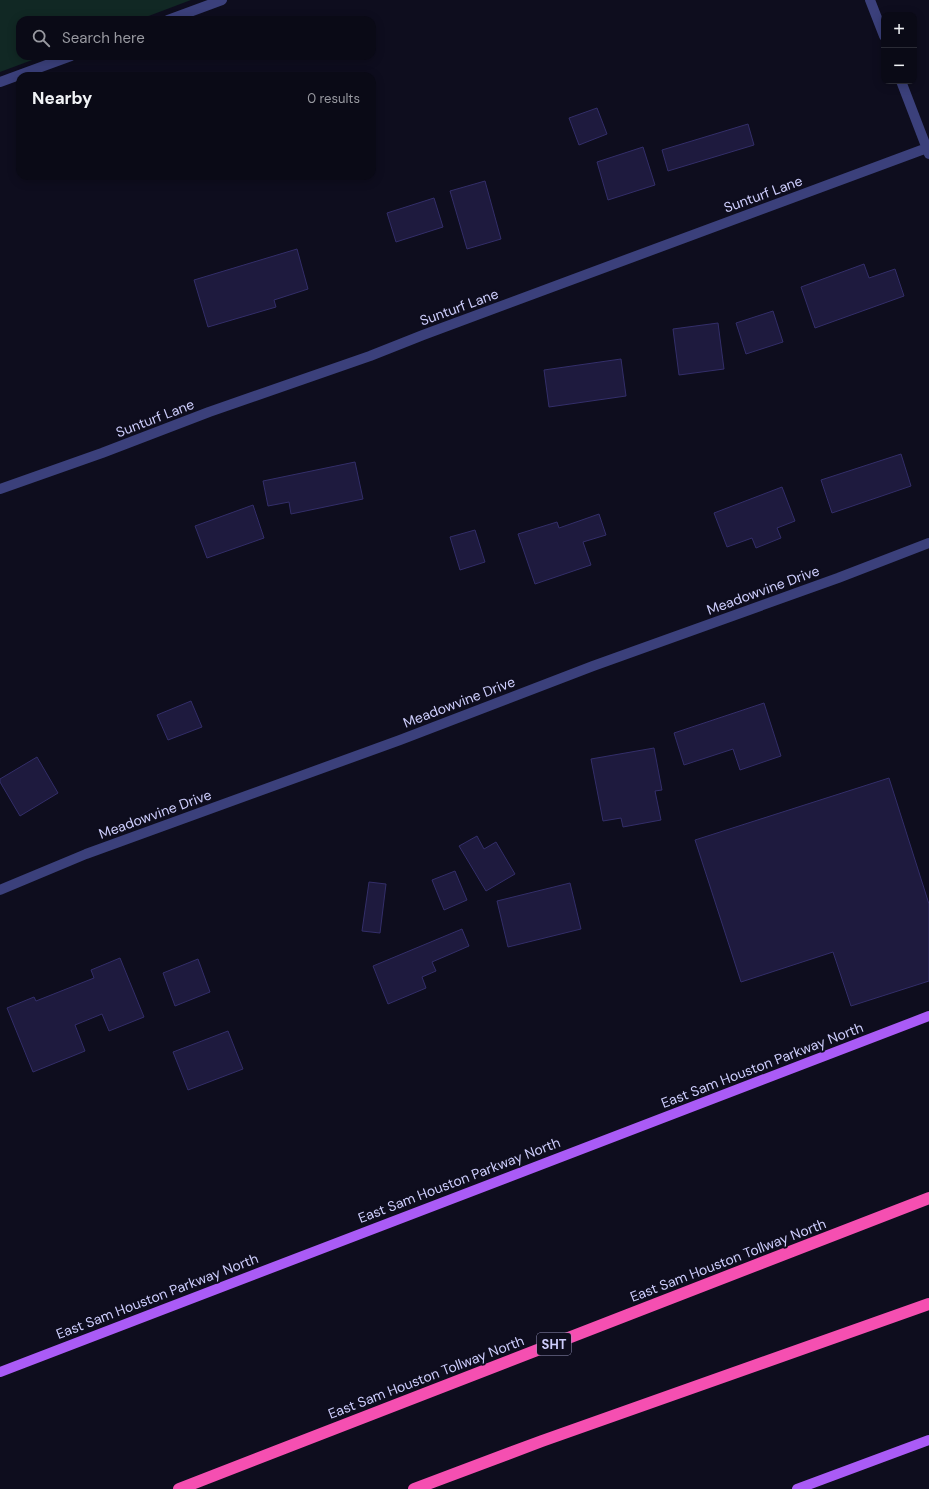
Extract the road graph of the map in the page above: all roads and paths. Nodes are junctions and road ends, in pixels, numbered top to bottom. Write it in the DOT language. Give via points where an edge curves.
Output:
graph roads {
  1 [pos="222,0"];
  2 [pos="870,0"];
  3 [pos="179,16"];
  4 [pos="881,28"];
  5 [pos="60,60"];
  6 [pos="27,72"];
  7 [pos="16,76"];
  8 [pos="0,82"];
  9 [pos="902,84"];
  10 [pos="928,151"];
  11 [pos="0,489"];
  12 [pos="929,543"];
  13 [pos="0,890"];
  14 [pos="929,1016"];
  15 [pos="929,1198"];
  16 [pos="929,1304"];
  17 [pos="0,1372"];
  18 [pos="929,1440"];
  19 [pos="179,1489"];
  20 [pos="414,1489"];
  21 [pos="797,1489"];
  1 -- 3 [label="street"];
  2 -- 4 [label="street"];
  5 -- 6 [label="street"];
  7 -- 8 [label="street"];
  9 -- 10 [label="street"];
  10 -- 11 [label="street, Sunturf Lane"];
  12 -- 13 [label="street, Meadowvine Drive" via="86,854"];
  14 -- 17 [label="main road, East Sam Houston Parkway North"];
  15 -- 19 [label="highway, East Sam Houston Tollway North / SHT"];
  16 -- 20 [label="highway"];
  18 -- 21 [label="main road"];
}
